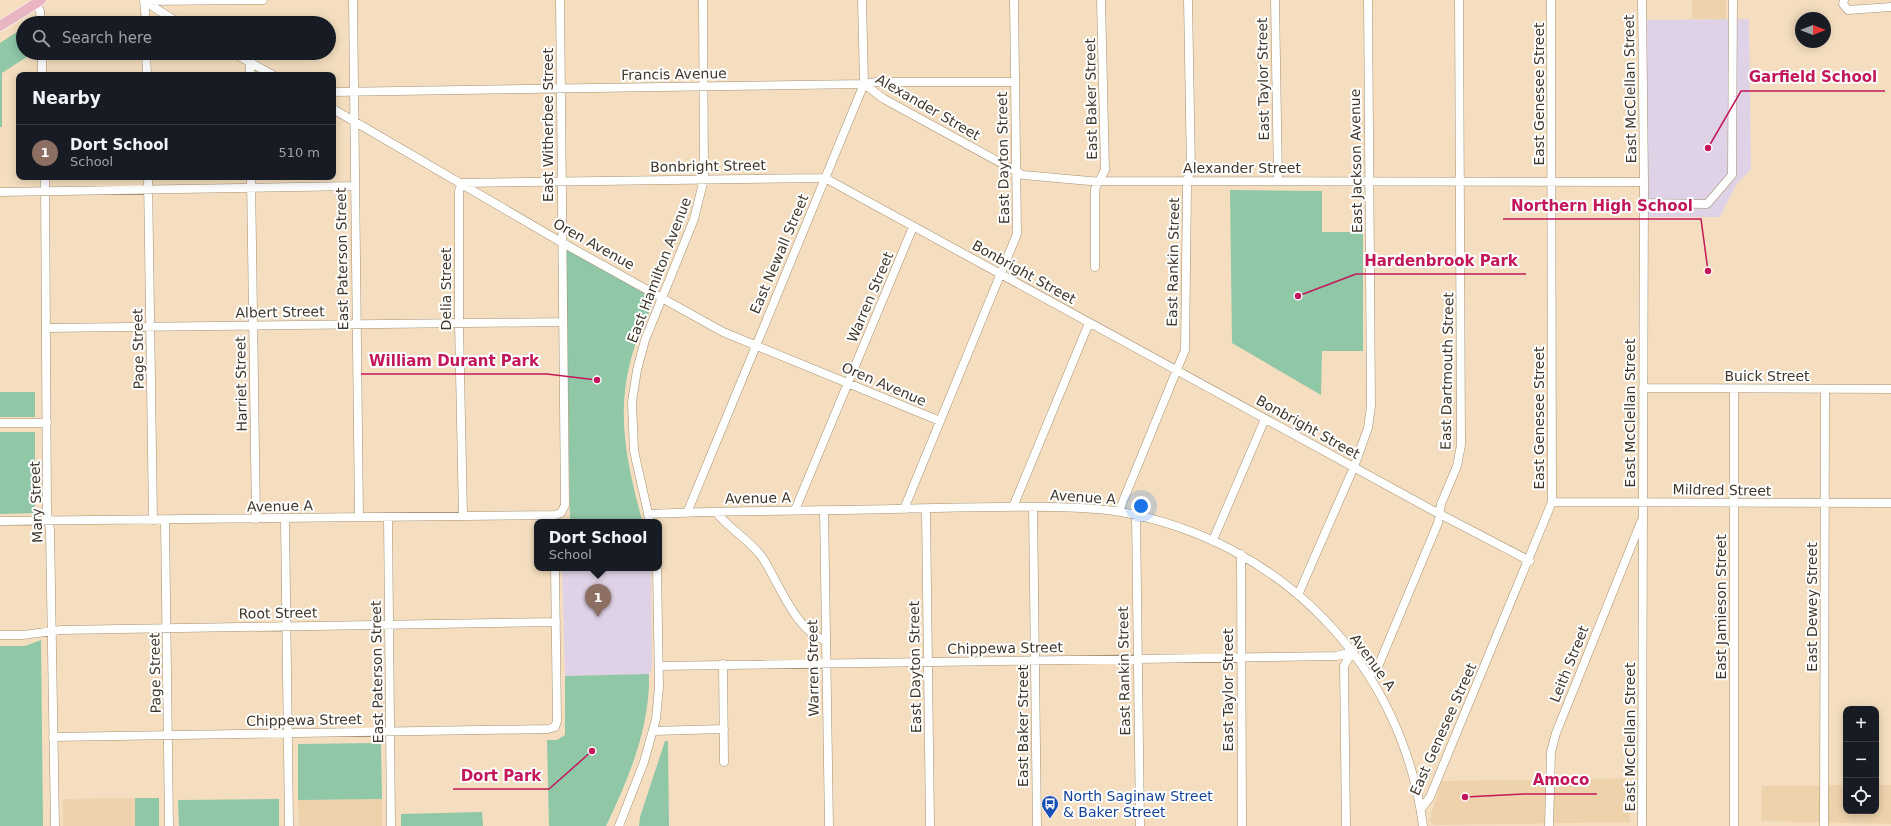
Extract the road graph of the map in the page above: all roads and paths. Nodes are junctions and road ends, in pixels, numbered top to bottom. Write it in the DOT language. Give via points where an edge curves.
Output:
graph roads {
  1 [pos="143,0"];
  2 [pos="263,0"];
  3 [pos="353,0"];
  4 [pos="560,0"];
  5 [pos="703,0"];
  6 [pos="862,0"];
  7 [pos="1014,0"];
  8 [pos="1101,0"];
  9 [pos="1188,0"];
  10 [pos="1274,0"];
  11 [pos="1368,0"];
  12 [pos="1460,0"];
  13 [pos="1551,0"];
  14 [pos="1642,0"];
  15 [pos="1733,0"];
  16 [pos="1844,0"];
  17 [pos="39,2"];
  18 [pos="1891,8"];
  19 [pos="16,16"];
  20 [pos="16,16"];
  21 [pos="41,16"];
  22 [pos="145,16"];
  23 [pos="168,16"];
  24 [pos="0,26"];
  25 [pos="42,60"];
  26 [pos="146,60"];
  27 [pos="246,60"];
  28 [pos="250,62"];
  29 [pos="42,72"];
  30 [pos="147,72"];
  31 [pos="250,72"];
  32 [pos="268,72"];
  33 [pos="1015,82"];
  34 [pos="864,84"];
  35 [pos="704,86"];
  36 [pos="561,88"];
  37 [pos="354,91"];
  38 [pos="336,92"];
  39 [pos="336,111"];
  40 [pos="354,122"];
  41 [pos="1016,172"];
  42 [pos="825,178"];
  43 [pos="704,179"];
  44 [pos="45,180"];
  45 [pos="148,180"];
  46 [pos="251,180"];
  47 [pos="1100,180"];
  48 [pos="1187,180"];
  49 [pos="562,181"];
  50 [pos="1278,181"];
  51 [pos="1370,182"];
  52 [pos="1461,182"];
  53 [pos="1552,182"];
  54 [pos="1644,182"];
  55 [pos="462,183"];
  56 [pos="354,186"];
  57 [pos="251,187"];
  58 [pos="148,188"];
  59 [pos="45,190"];
  60 [pos="0,192"];
  61 [pos="1644,203"];
  62 [pos="913,227"];
  63 [pos="561,242"];
  64 [pos="1095,267"];
  65 [pos="1001,273"];
  66 [pos="663,297"];
  67 [pos="563,322"];
  68 [pos="459,323"];
  69 [pos="1089,323"];
  70 [pos="356,324"];
  71 [pos="253,326"];
  72 [pos="151,327"];
  73 [pos="46,328"];
  74 [pos="756,345"];
  75 [pos="1178,371"];
  76 [pos="848,383"];
  77 [pos="1643,388"];
  78 [pos="1734,389"];
  79 [pos="1825,389"];
  80 [pos="1891,389"];
  81 [pos="1265,419"];
  82 [pos="940,422"];
  83 [pos="0,423"];
  84 [pos="47,423"];
  85 [pos="1354,467"];
  86 [pos="1552,502"];
  87 [pos="1642,502"];
  88 [pos="1734,503"];
  89 [pos="1891,503"];
  90 [pos="1825,504"];
  91 [pos="1013,506"];
  92 [pos="1033,507"];
  93 [pos="926,508"];
  94 [pos="904,509"];
  95 [pos="795,510"];
  96 [pos="824,510"];
  97 [pos="1119,511"];
  98 [pos="716,512"];
  99 [pos="687,513"];
  100 [pos="1440,513"];
  101 [pos="1136,515"];
  102 [pos="463,516"];
  103 [pos="359,517"];
  104 [pos="388,517"];
  105 [pos="557,517"];
  106 [pos="285,518"];
  107 [pos="649,518"];
  108 [pos="1643,518"];
  109 [pos="256,519"];
  110 [pos="153,520"];
  111 [pos="165,520"];
  112 [pos="0,521"];
  113 [pos="49,521"];
  114 [pos="1213,540"];
  115 [pos="1241,554"];
  116 [pos="1530,561"];
  117 [pos="555,571"];
  118 [pos="657,571"];
  119 [pos="1298,595"];
  120 [pos="556,622"];
  121 [pos="390,624"];
  122 [pos="286,626"];
  123 [pos="167,627"];
  124 [pos="52,630"];
  125 [pos="0,635"];
  126 [pos="825,640"];
  127 [pos="1352,652"];
  128 [pos="1241,658"];
  129 [pos="1136,659"];
  130 [pos="1036,660"];
  131 [pos="929,662"];
  132 [pos="826,663"];
  133 [pos="723,664"];
  134 [pos="659,666"];
  135 [pos="1370,675"];
  136 [pos="724,729"];
  137 [pos="653,731"];
  138 [pos="392,732"];
  139 [pos="288,734"];
  140 [pos="169,735"];
  141 [pos="53,737"];
  142 [pos="724,762"];
  143 [pos="1421,809"];
  144 [pos="54,826"];
  145 [pos="169,826"];
  146 [pos="289,826"];
  147 [pos="391,826"];
  148 [pos="619,826"];
  149 [pos="829,826"];
  150 [pos="930,826"];
  151 [pos="1037,826"];
  152 [pos="1140,826"];
  153 [pos="1242,826"];
  154 [pos="1346,826"];
  155 [pos="1423,826"];
  156 [pos="1549,826"];
  157 [pos="1642,826"];
  158 [pos="1734,826"];
  159 [pos="1824,826"];
  1 -- 2 [label="street"];
  1 -- 22 [label="street"];
  1 -- 23 [label="street"];
  3 -- 37 [label="street, East Paterson Street"];
  4 -- 36 [label="street, East Witherbee Street"];
  5 -- 35 [label="street, East Hamilton Avenue"];
  6 -- 34 [label="street, East Newall Street"];
  7 -- 33 [label="street, East Dayton Street"];
  8 -- 47 [label="street, East Baker Street" via="1105,170"];
  9 -- 48 [label="street, East Rankin Street" via="1191,171"];
  10 -- 50 [label="street, East Taylor Street"];
  11 -- 51 [label="street, East Jackson Avenue"];
  12 -- 52 [label="street, East Dartmouth Street"];
  13 -- 53 [label="street, East Genesee Street"];
  14 -- 54 [label="street, East McClellan Street"];
  15 -- 61 [label="street" via="1732,175 1707,204"];
  16 -- 18 [label="street" via="1843,4 1848,10"];
  17 -- 20 [label="main road"];
  17 -- 21 [label="street"];
  19 -- 24 [label="main road"];
  25 -- 29 [label="street"];
  26 -- 30 [label="street"];
  27 -- 28 [label="street"];
  28 -- 31 [label="street"];
  28 -- 32 [label="street"];
  33 -- 34 [label="street, Francis Avenue"];
  33 -- 41 [label="street, East Dayton Street"];
  34 -- 35 [label="street, Francis Avenue"];
  34 -- 41 [label="street, Alexander Street" via="884,99"];
  34 -- 42 [label="street, East Newall Street"];
  35 -- 36 [label="street, Francis Avenue"];
  35 -- 43 [label="street, East Hamilton Avenue"];
  36 -- 37 [label="street, Francis Avenue"];
  36 -- 49 [label="street, East Witherbee Street"];
  37 -- 38 [label="street, Francis Avenue"];
  37 -- 40 [label="street, East Paterson Street"];
  39 -- 40 [label="street, Oren Avenue"];
  40 -- 55 [label="street, Oren Avenue"];
  40 -- 56 [label="street, East Paterson Street"];
  41 -- 47 [label="street, Alexander Street" via="1023,176"];
  41 -- 65 [label="street, East Dayton Street" via="1017,234"];
  42 -- 43 [label="street, Bonbright Street"];
  42 -- 62 [label="street, Bonbright Street"];
  42 -- 74 [label="street, East Newall Street"];
  43 -- 49 [label="street, Bonbright Street"];
  43 -- 66 [label="street, East Hamilton Avenue" via="694,219"];
  44 -- 59 [label="street, Mary Street"];
  45 -- 58 [label="street, Page Street"];
  46 -- 57 [label="street, Harriet Street"];
  47 -- 48 [label="street, Alexander Street"];
  47 -- 64 [label="street, East Baker Street" via="1095,189"];
  48 -- 50 [label="street, Alexander Street"];
  48 -- 75 [label="street, East Rankin Street" via="1185,350"];
  49 -- 55 [label="street, Bonbright Street"];
  49 -- 63 [label="street, East Witherbee Street"];
  50 -- 51 [label="street, Alexander Street"];
  51 -- 52 [label="street, Alexander Street"];
  51 -- 85 [label="street, East Jackson Avenue" via="1371,406 1368,428"];
  52 -- 53 [label="street, Alexander Street"];
  52 -- 100 [label="street, East Dartmouth Street" via="1461,445 1457,466 1441,504"];
  53 -- 54 [label="street, Alexander Street"];
  53 -- 86 [label="street, East Genesee Street"];
  54 -- 61 [label="street, East McClellan Street"];
  55 -- 63 [label="street, Oren Avenue"];
  55 -- 68 [label="street, Delia Street" via="459,191"];
  56 -- 57 [label="street"];
  56 -- 70 [label="street, East Paterson Street"];
  57 -- 58 [label="street"];
  57 -- 71 [label="street, Harriet Street"];
  58 -- 59 [label="street"];
  58 -- 72 [label="street, Page Street"];
  59 -- 60 [label="street"];
  59 -- 73 [label="street, Mary Street"];
  61 -- 77 [label="street, East McClellan Street"];
  62 -- 65 [label="street, Bonbright Street"];
  62 -- 76 [label="street, Warren Street"];
  63 -- 66 [label="street, Oren Avenue"];
  63 -- 67 [label="street, East Witherbee Street"];
  65 -- 69 [label="street, Bonbright Street"];
  65 -- 82 [label="street, East Dayton Street"];
  66 -- 74 [label="street, Oren Avenue" via="723,332"];
  66 -- 107 [label="street, East Hamilton Avenue" via="640,357 632,402 634,451"];
  67 -- 68 [label="street, Albert Street"];
  67 -- 105 [label="street, East Witherbee Street" via="566,505"];
  68 -- 70 [label="street, Albert Street"];
  68 -- 102 [label="street, Delia Street"];
  69 -- 75 [label="street, Bonbright Street"];
  69 -- 91 [label="street"];
  70 -- 71 [label="street, Albert Street"];
  70 -- 103 [label="street, East Paterson Street"];
  71 -- 72 [label="street, Albert Street"];
  71 -- 109 [label="street, Harriet Street"];
  72 -- 73 [label="street, Albert Street"];
  72 -- 110 [label="street, Page Street"];
  73 -- 84 [label="street, Mary Street"];
  74 -- 76 [label="street, Oren Avenue"];
  74 -- 99 [label="street, East Newall Street"];
  75 -- 81 [label="street, Bonbright Street"];
  75 -- 97 [label="street, East Rankin Street"];
  76 -- 82 [label="street, Oren Avenue"];
  76 -- 95 [label="street, Warren Street"];
  77 -- 78 [label="street, Buick Street"];
  77 -- 87 [label="street, East McClellan Street"];
  78 -- 79 [label="street, Buick Street"];
  78 -- 88 [label="street, East Jamieson Street"];
  79 -- 80 [label="street, Buick Street"];
  79 -- 90 [label="street, East Dewey Street"];
  81 -- 85 [label="street, Bonbright Street"];
  81 -- 114 [label="street"];
  82 -- 94 [label="street, East Dayton Street"];
  83 -- 84 [label="street"];
  84 -- 113 [label="street, Mary Street"];
  85 -- 100 [label="street, Bonbright Street"];
  85 -- 119 [label="street, East Jackson Avenue"];
  86 -- 87 [label="street, Mildred Street"];
  86 -- 116 [label="street, East Genesee Street"];
  87 -- 88 [label="street, Mildred Street"];
  87 -- 108 [label="street, East McClellan Street"];
  88 -- 90 [label="street, Mildred Street"];
  88 -- 158 [label="street, East Jamieson Street"];
  89 -- 90 [label="street, Mildred Street"];
  90 -- 159 [label="street, East Dewey Street"];
  91 -- 92 [label="street, Avenue A"];
  91 -- 93 [label="street, Avenue A"];
  92 -- 97 [label="street, Avenue A"];
  92 -- 130 [label="street, East Baker Street"];
  93 -- 94 [label="street, Avenue A"];
  93 -- 131 [label="street, East Dayton Street"];
  94 -- 96 [label="street, Avenue A"];
  95 -- 96 [label="street, Avenue A"];
  95 -- 98 [label="street, Avenue A"];
  96 -- 126 [label="street, Warren Street"];
  97 -- 101 [label="street, Avenue A"];
  98 -- 99 [label="street, Avenue A"];
  98 -- 126 [label="street" via="720,519 746,539 761,556 800,621 816,638"];
  99 -- 107 [label="street, Avenue A"];
  100 -- 116 [label="street, Bonbright Street"];
  100 -- 135 [label="street, East Dartmouth Street" via="1377,669"];
  101 -- 114 [label="street, Avenue A" via="1186,528"];
  101 -- 129 [label="street, East Rankin Street"];
  102 -- 104 [label="street, Avenue A"];
  102 -- 105 [label="street, Avenue A"];
  103 -- 104 [label="street, Avenue A"];
  103 -- 106 [label="street, Avenue A"];
  104 -- 121 [label="street, East Paterson Street"];
  106 -- 109 [label="street, Avenue A"];
  106 -- 122 [label="street"];
  108 -- 156 [label="street, Leith Street" via="1556,733 1551,752"];
  108 -- 157 [label="street, East McClellan Street"];
  109 -- 111 [label="street, Avenue A"];
  110 -- 111 [label="street, Avenue A"];
  110 -- 113 [label="street, Avenue A"];
  111 -- 123 [label="street, Page Street"];
  112 -- 113 [label="street, Avenue A"];
  113 -- 124 [label="street, Mary Street"];
  114 -- 115 [label="street, Avenue A"];
  115 -- 119 [label="street, Avenue A"];
  115 -- 128 [label="street, East Taylor Street"];
  116 -- 143 [label="street, East Genesee Street" via="1430,797"];
  117 -- 120 [label="street"];
  118 -- 134 [label="street"];
  119 -- 127 [label="street, Avenue A"];
  120 -- 121 [label="street, Root Street"];
  120 -- 138 [label="street, Chippewa Street" via="555,727"];
  121 -- 122 [label="street, Root Street"];
  121 -- 138 [label="street, East Paterson Street"];
  122 -- 123 [label="street, Root Street"];
  122 -- 139 [label="street"];
  123 -- 124 [label="street, Root Street"];
  123 -- 140 [label="street, Page Street"];
  124 -- 125 [label="street, Root Street" via="23,635"];
  124 -- 141 [label="street, Mary Street"];
  126 -- 132 [label="street, Warren Street"];
  127 -- 128 [label="street, Chippewa Street" via="1336,656"];
  127 -- 135 [label="street, Avenue A"];
  127 -- 154 [label="street" via="1344,666"];
  128 -- 129 [label="street, Chippewa Street"];
  128 -- 153 [label="street, East Taylor Street"];
  129 -- 130 [label="street, Chippewa Street"];
  129 -- 152 [label="street, East Rankin Street"];
  130 -- 131 [label="street, Chippewa Street"];
  130 -- 151 [label="street, East Baker Street"];
  131 -- 132 [label="street, Chippewa Street"];
  131 -- 150 [label="street, East Dayton Street"];
  132 -- 133 [label="street, Chippewa Street"];
  132 -- 149 [label="street, Warren Street"];
  133 -- 134 [label="street, Chippewa Street"];
  133 -- 136 [label="street"];
  134 -- 137 [label="street" via="658,704"];
  135 -- 143 [label="street, Avenue A" via="1393,716 1406,751"];
  136 -- 137 [label="street"];
  136 -- 142 [label="street"];
  137 -- 148 [label="street"];
  138 -- 139 [label="street, Chippewa Street"];
  138 -- 147 [label="street, East Paterson Street"];
  139 -- 140 [label="street, Chippewa Street"];
  139 -- 146 [label="street"];
  140 -- 141 [label="street, Chippewa Street"];
  140 -- 145 [label="street, Page Street"];
  141 -- 144 [label="street, Mary Street"];
  143 -- 155 [label="street, Avenue A"];
}
